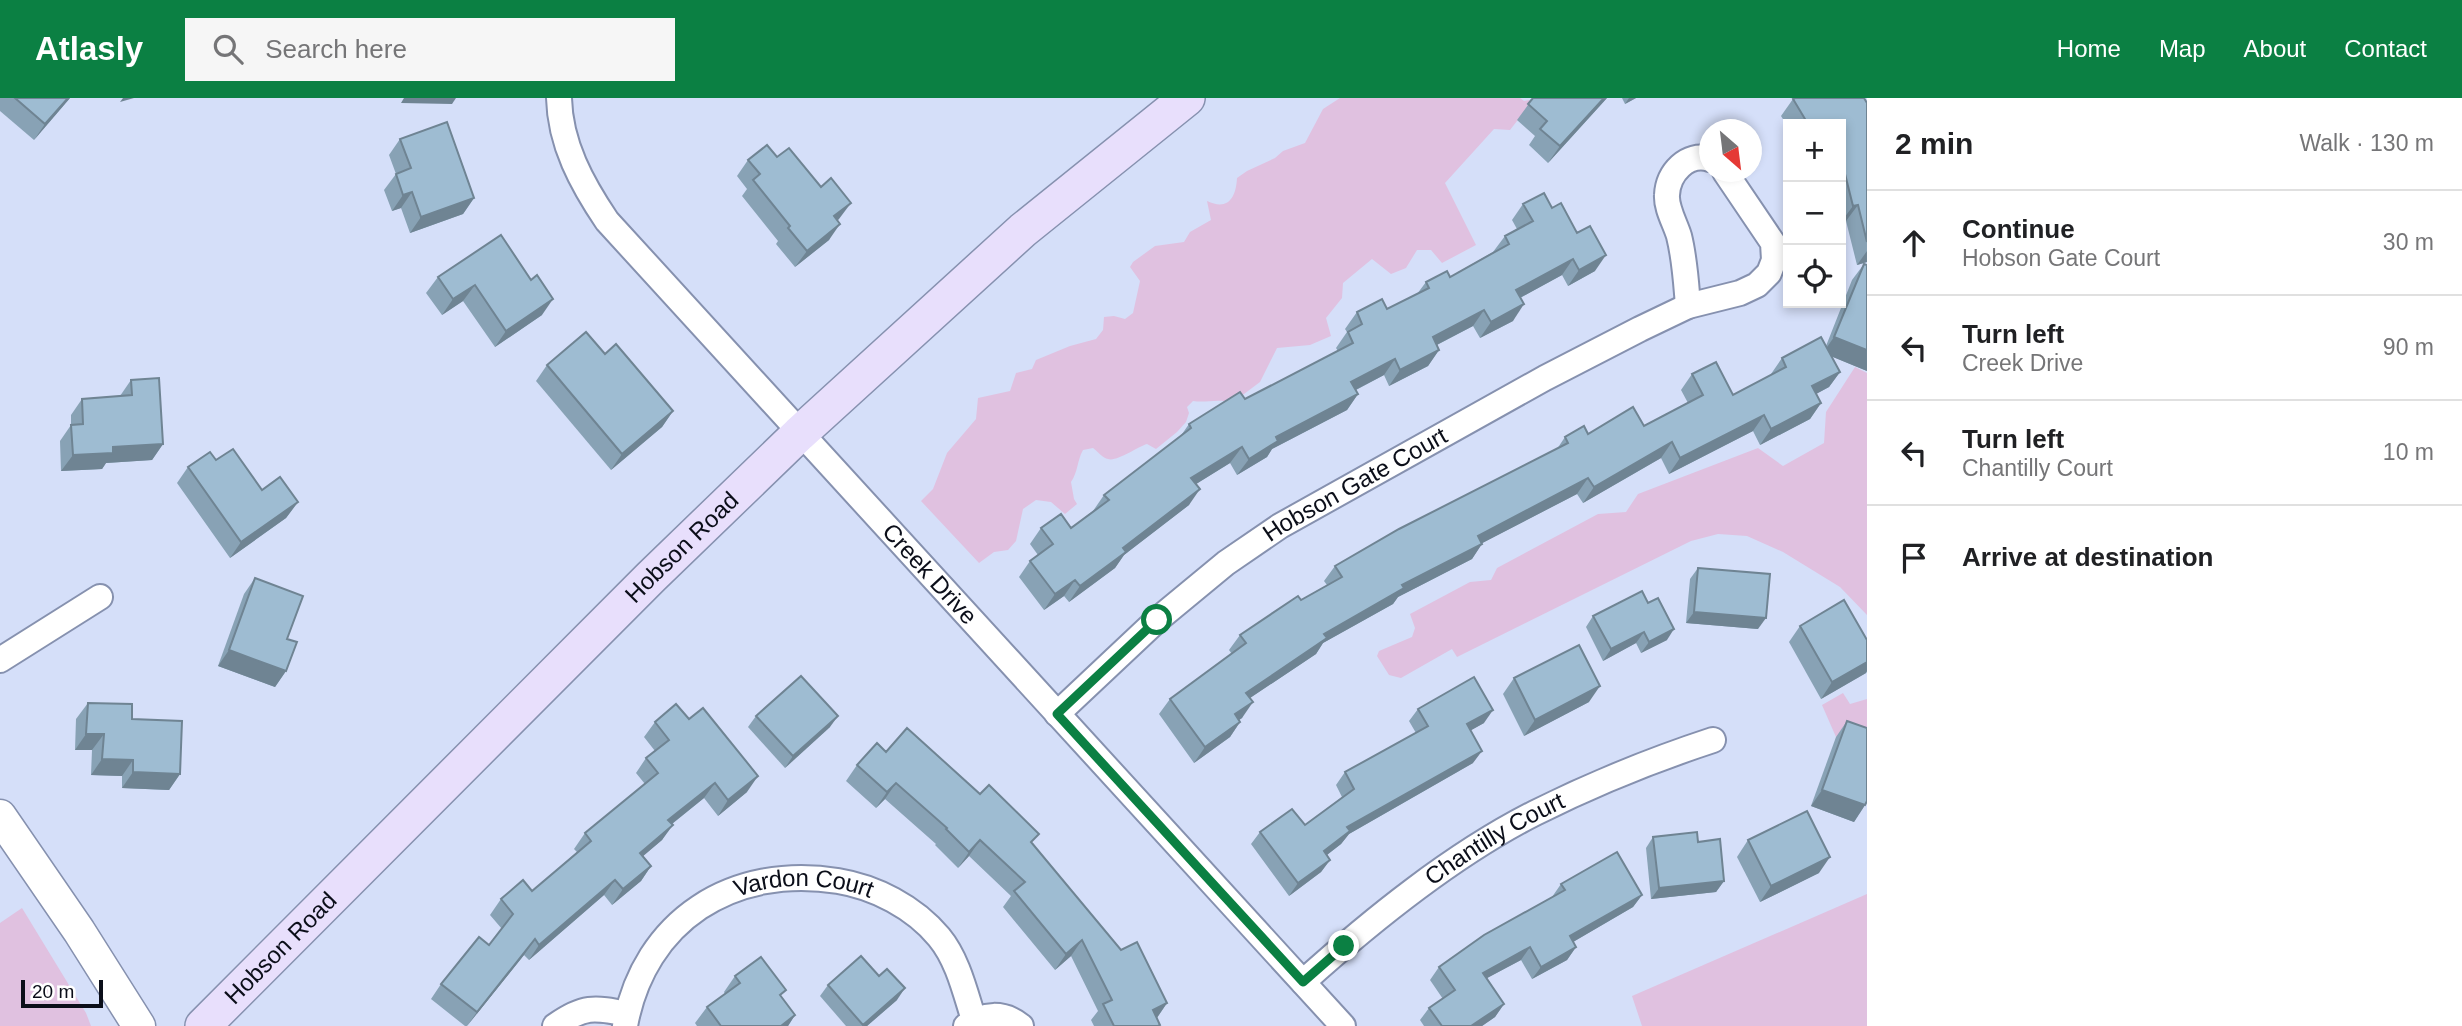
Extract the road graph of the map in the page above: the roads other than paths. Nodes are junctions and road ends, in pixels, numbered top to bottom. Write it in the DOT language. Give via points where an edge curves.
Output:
graph roads {
  1 [pos="559,98"];
  2 [pos="1187,98"];
  3 [pos="1699,156"];
  4 [pos="1732,182"];
  5 [pos="1688,306"];
  6 [pos="799,434"];
  7 [pos="100,597"];
  8 [pos="0,660"];
  9 [pos="1057,714"];
  10 [pos="1713,740"];
  11 [pos="0,816"];
  12 [pos="1303,982"];
  13 [pos="626,1020"];
  14 [pos="970,1023"];
  15 [pos="139,1026"];
  16 [pos="204,1026"];
  17 [pos="555,1026"];
  18 [pos="1021,1026"];
  19 [pos="1343,1026"];
  1 -- 6 [label="street, Creek Drive" via="570,156 607,221"];
  2 -- 6 [label="main road, Hobson Road" via="1023,230"];
  3 -- 5 [label="street" via="1679,167 1669,182 1667,198 1685,264"];
  4 -- 5 [label="street, Hobson Gate Court" via="1773,243 1774,260 1757,285"];
  5 -- 9 [label="street, Hobson Gate Court" via="1545,378 1280,526 1157,620"];
  6 -- 9 [label="street, Creek Drive"];
  6 -- 16 [label="main road, Hobson Road"];
  7 -- 8 [label="street"];
  9 -- 12 [label="street, Creek Drive"];
  10 -- 12 [label="street, Chantilly Court" via="1661,757 1534,814 1469,852"];
  11 -- 15 [label="street"];
  12 -- 19 [label="street, Creek Drive"];
  13 -- 14 [label="street, Vardon Court" via="630,998 646,963 688,916 738,888 797,877 863,885 917,916 950,953"];
  13 -- 17 [label="street, Vardon Court" via="602,1009 574,1013"];
  14 -- 18 [label="street, Vardon Court" via="1001,1016"];
}
